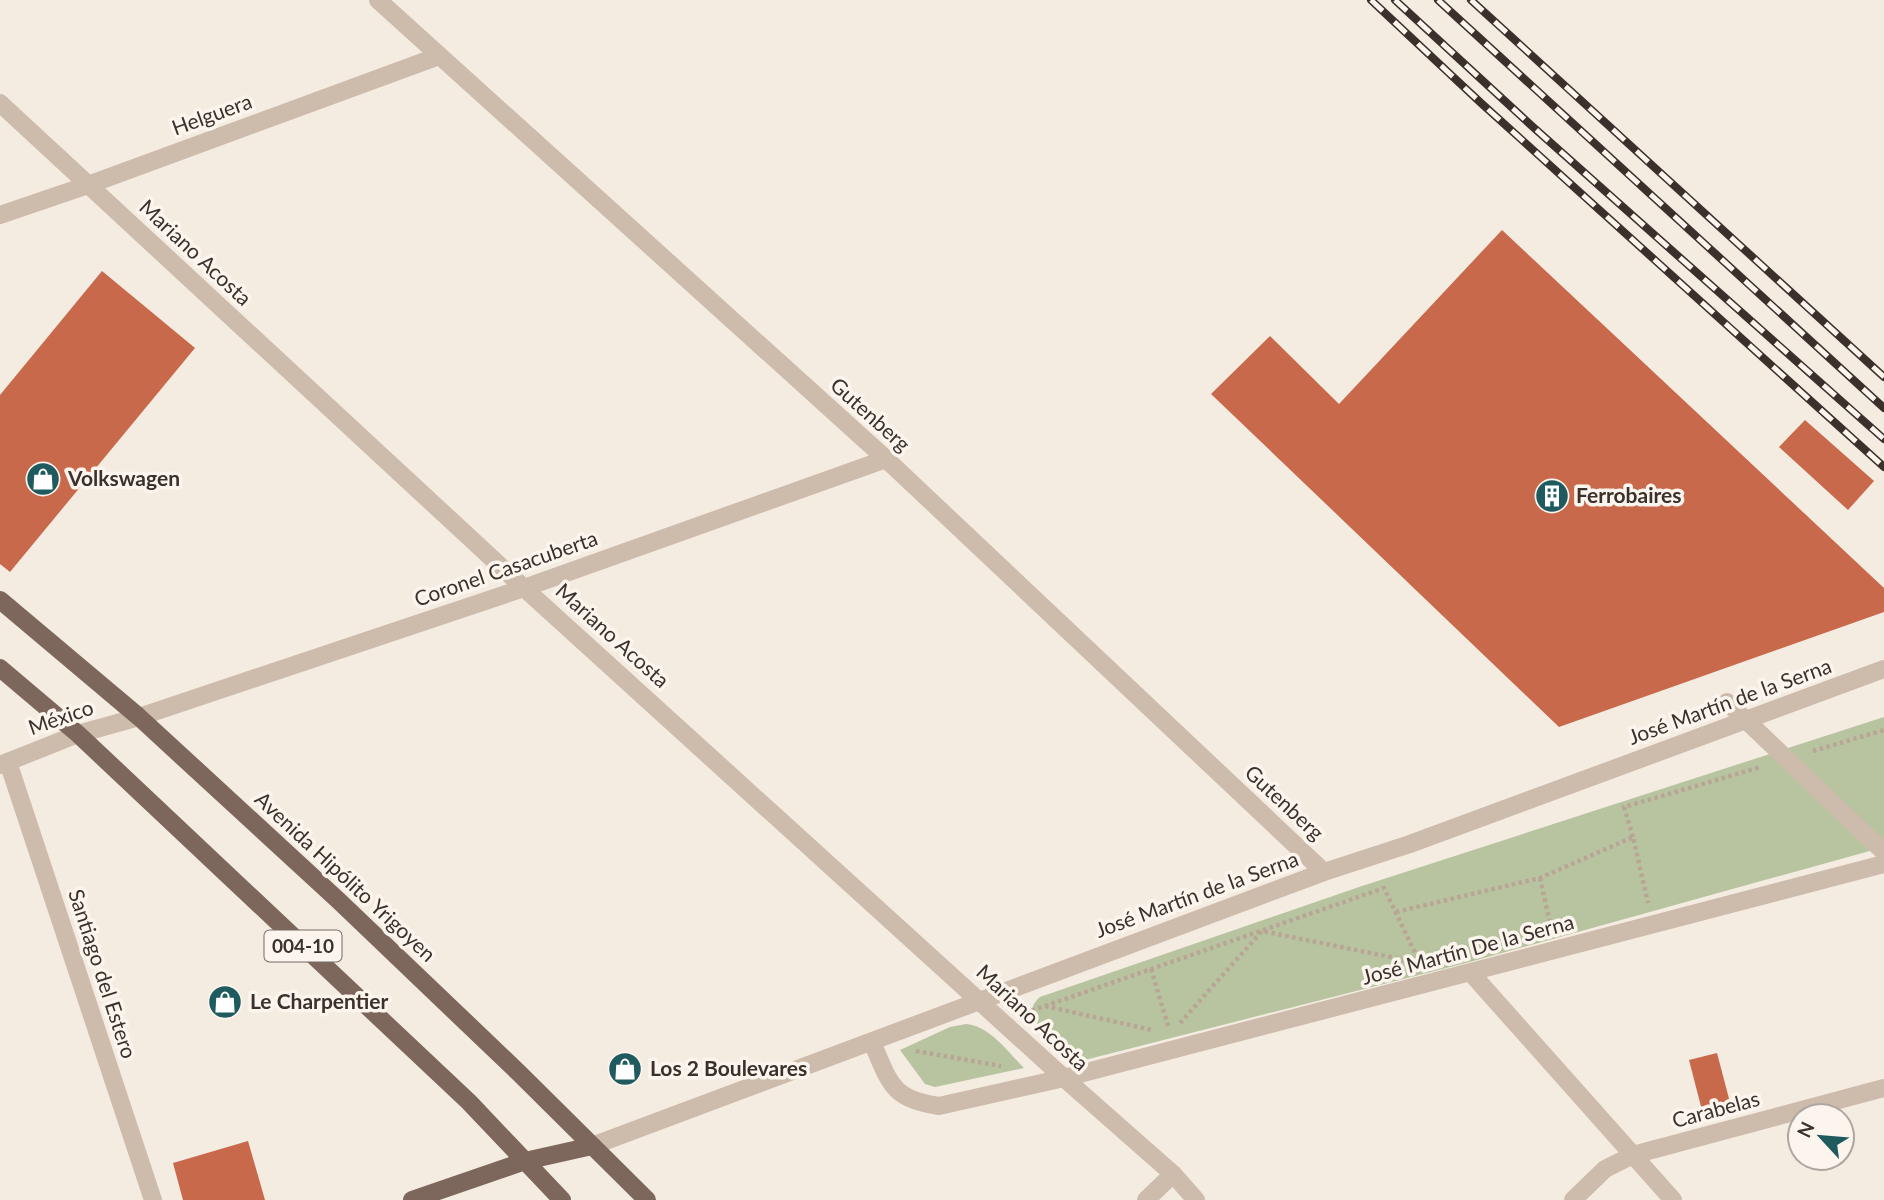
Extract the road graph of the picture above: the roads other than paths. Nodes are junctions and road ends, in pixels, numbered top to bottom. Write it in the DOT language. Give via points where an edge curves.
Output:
graph roads {
  1 [pos="378,0"];
  2 [pos="439,55"];
  3 [pos="0,103"];
  4 [pos="88,185"];
  5 [pos="0,215"];
  6 [pos="886,459"];
  7 [pos="524,588"];
  8 [pos="0,600"];
  9 [pos="0,668"];
  10 [pos="1884,669"];
  11 [pos="1727,702"];
  12 [pos="139,718"];
  13 [pos="78,734"];
  14 [pos="4,763"];
  15 [pos="1884,852"];
  16 [pos="1884,864"];
  17 [pos="1324,872"];
  18 [pos="1471,973"];
  19 [pos="979,1000"];
  20 [pos="872,1042"];
  21 [pos="1063,1078"];
  22 [pos="1884,1088"];
  23 [pos="592,1146"];
  24 [pos="1633,1156"];
  25 [pos="525,1161"];
  26 [pos="1172,1174"];
  27 [pos="153,1200"];
  28 [pos="412,1200"];
  29 [pos="562,1200"];
  30 [pos="647,1200"];
  31 [pos="1146,1200"];
  32 [pos="1196,1200"];
  33 [pos="1573,1200"];
  34 [pos="1674,1200"];
  1 -- 2 [label="street, Gutenberg"];
  2 -- 4 [label="street, Helguera"];
  2 -- 6 [label="street, Gutenberg"];
  3 -- 4 [label="street, Mariano Acosta"];
  4 -- 5 [label="street, Helguera"];
  4 -- 7 [label="street, Mariano Acosta"];
  6 -- 7 [label="street, Coronel Casacuberta"];
  6 -- 17 [label="street, Gutenberg"];
  7 -- 12 [label="street, Coronel Casacuberta"];
  7 -- 19 [label="street, Mariano Acosta"];
  8 -- 12 [label="main road, Avenida Hipólito Yrigoyen / 004-10"];
  9 -- 13 [label="main road, 004-10"];
  10 -- 17 [label="street, José Martín de la Serna"];
  11 -- 15 [label="street"];
  12 -- 13 [label="street, México"];
  12 -- 23 [label="main road, Avenida Hipólito Yrigoyen / 004-10" via="339,901"];
  13 -- 14 [label="street, México"];
  13 -- 25 [label="main road, 004-10" via="469,1102"];
  14 -- 27 [label="street, Santiago del Estero"];
  16 -- 18 [label="street, José Martín De la Serna"];
  17 -- 19 [label="street, José Martín de la Serna"];
  18 -- 21 [label="street, José Martín De la Serna"];
  18 -- 24 [label="street"];
  19 -- 20 [label="street, José Martín de la Serna"];
  19 -- 21 [label="street, Mariano Acosta"];
  20 -- 21 [label="street, José Martín De la Serna" via="890,1084 918,1103 939,1106"];
  20 -- 23 [label="street, José Martín de la Serna"];
  21 -- 26 [label="street, Mariano Acosta"];
  22 -- 24 [label="street, Carabelas"];
  23 -- 25 [label="main road, José Martín de la Serna"];
  23 -- 30 [label="main road, Avenida Hipólito Yrigoyen / 004-10"];
  24 -- 33 [label="street, Carabelas" via="1605,1169"];
  24 -- 34 [label="street"];
  25 -- 28 [label="main road, José Martín de la Serna"];
  25 -- 29 [label="main road, 004-10"];
  26 -- 31 [label="street"];
  26 -- 32 [label="street, Mariano Acosta"];
}
